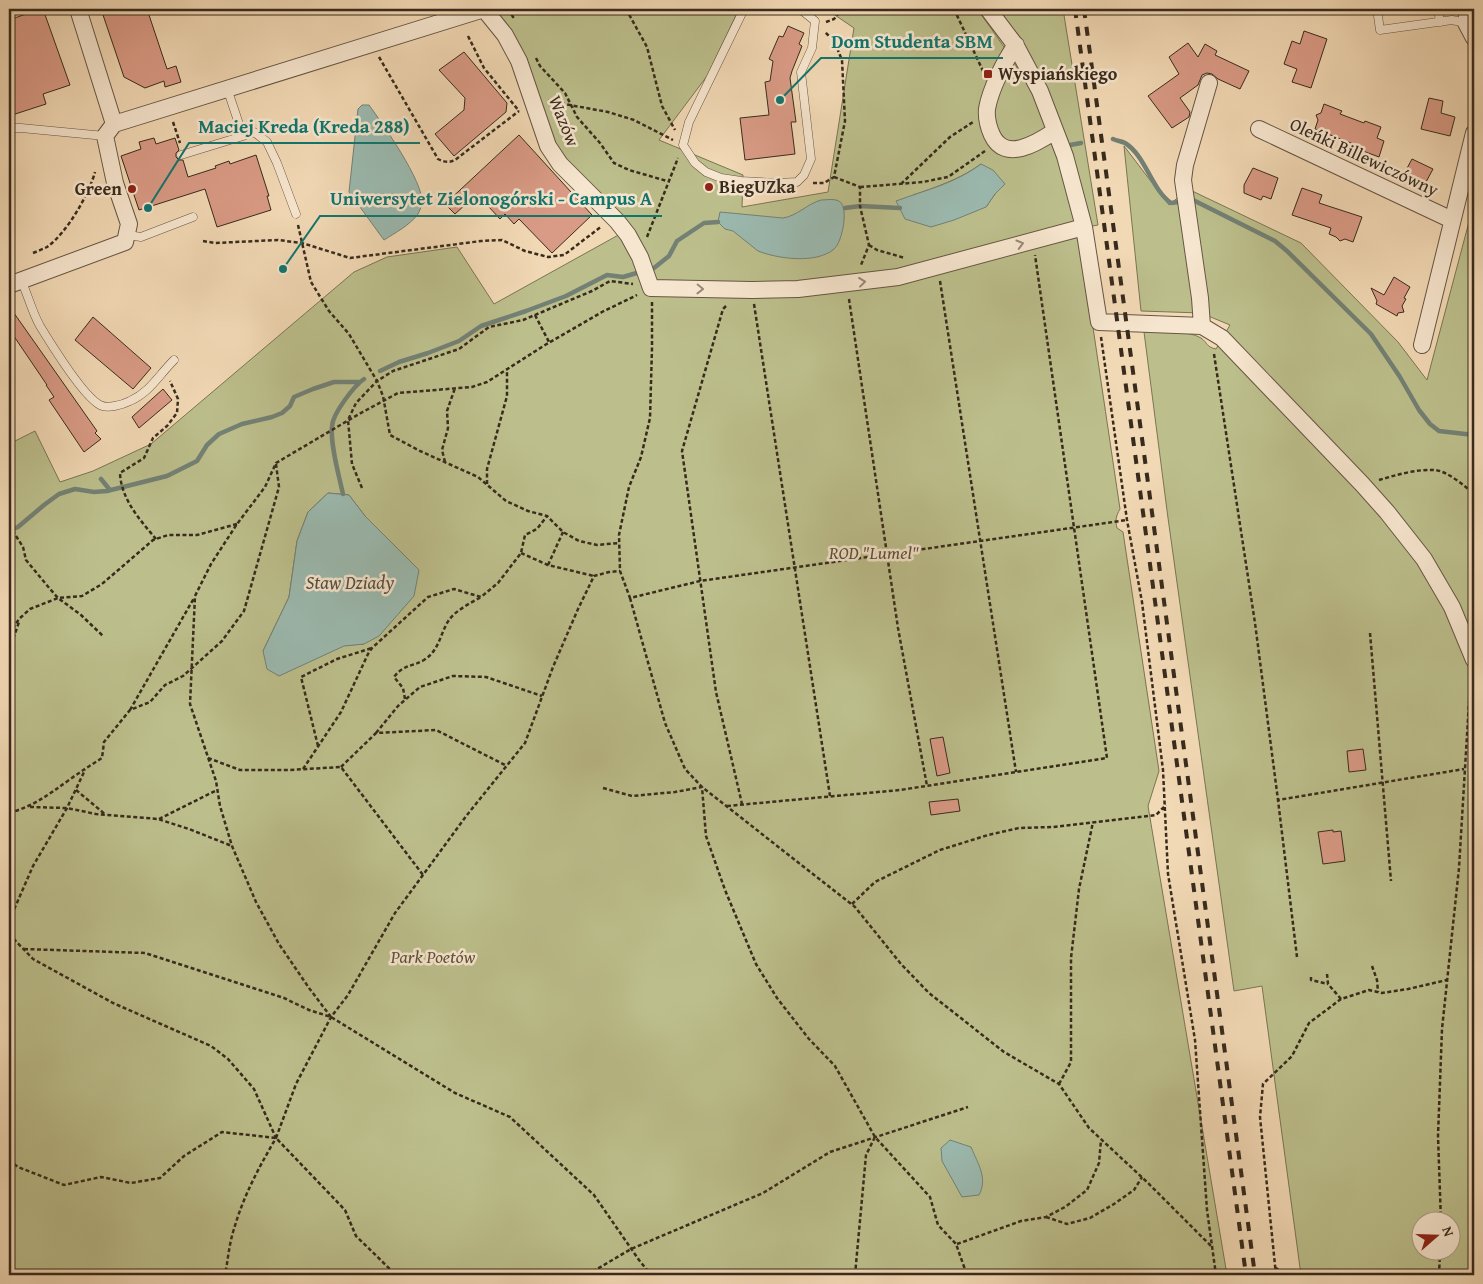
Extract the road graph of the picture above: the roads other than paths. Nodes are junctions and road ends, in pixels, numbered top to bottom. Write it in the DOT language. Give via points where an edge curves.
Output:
graph roads {
  1 [pos="78,9"];
  2 [pos="484,9"];
  3 [pos="744,9"];
  4 [pos="800,9"];
  5 [pos="988,9"];
  6 [pos="1377,9"];
  7 [pos="1438,9"];
  8 [pos="1467,16"];
  9 [pos="1440,22"];
  10 [pos="1474,38"];
  11 [pos="1016,45"];
  12 [pos="1209,82"];
  13 [pos="227,88"];
  14 [pos="9,128"];
  15 [pos="1259,129"];
  16 [pos="109,130"];
  17 [pos="1055,131"];
  18 [pos="1474,134"];
  19 [pos="243,136"];
  20 [pos="181,155"];
  21 [pos="296,214"];
  22 [pos="193,217"];
  23 [pos="1452,220"];
  24 [pos="1084,227"];
  25 [pos="128,235"];
  26 [pos="15,283"];
  27 [pos="1206,329"];
  28 [pos="1422,345"];
  29 [pos="174,360"];
  30 [pos="1474,660"];
  1 -- 16 [label="street"];
  2 -- 13 [label="street"];
  2 -- 24 [label="street, Wazów, one-way" via="505,35 519,61 548,146 560,164 628,235 641,260 646,285 752,290 851,288 939,268"];
  3 -- 4 [label="lane" via="689,122 683,145 695,163 706,172 721,178 763,183 797,182 811,159 801,72 812,48 815,21"];
  5 -- 11 [label="street"];
  6 -- 9 [label="lane" via="1380,30"];
  7 -- 9 [label="lane"];
  8 -- 9 [label="lane"];
  8 -- 10 [label="street"];
  11 -- 17 [label="street" via="1040,91"];
  11 -- 17 [label="street" via="994,87 987,110 987,123 996,143 1007,149 1025,147"];
  12 -- 27 [label="street" via="1183,180"];
  13 -- 16 [label="street"];
  13 -- 19 [label="lane"];
  14 -- 16 [label="lane"];
  15 -- 23 [label="street, Oleńki Billewiczówny"];
  16 -- 25 [label="street" via="115,183 129,224"];
  17 -- 24 [label="street"];
  18 -- 23 [label="street, Oleńki Billewiczówny"];
  19 -- 20 [label="lane"];
  19 -- 21 [label="lane" via="254,132 267,142"];
  22 -- 25 [label="lane" via="141,237"];
  23 -- 28 [label="street, Oleńki Billewiczówny"];
  24 -- 27 [label="street" via="1099,322"];
  25 -- 26 [label="street" via="125,242"];
  26 -- 29 [label="lane" via="85,392 101,406 129,402 151,389"];
  27 -- 30 [label="street" via="1222,338 1387,512 1424,559 1452,607"];
}
